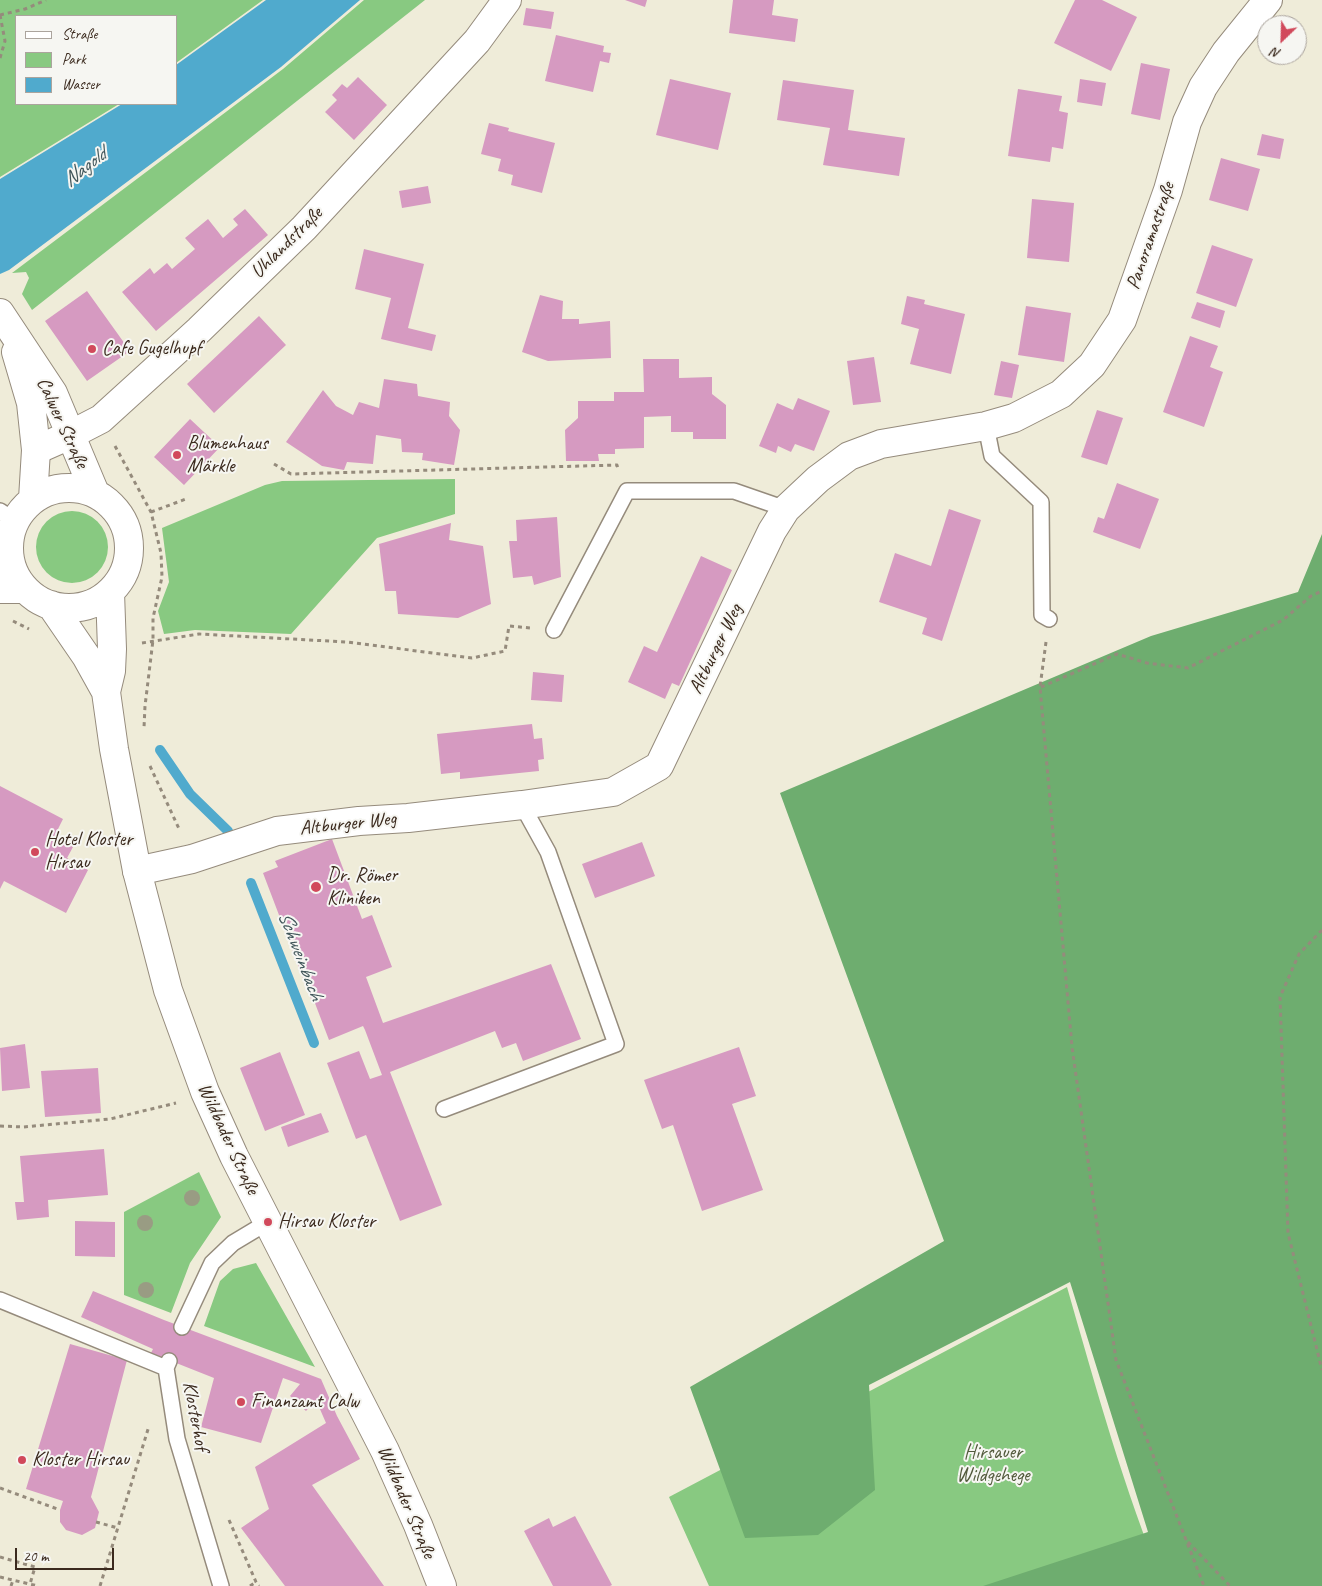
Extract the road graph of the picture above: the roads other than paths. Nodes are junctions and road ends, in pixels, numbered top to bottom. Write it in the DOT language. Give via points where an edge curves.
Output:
graph roads {
  1 [pos="507,0"];
  2 [pos="1268,0"];
  3 [pos="5,321"];
  4 [pos="986,426"];
  5 [pos="70,435"];
  6 [pos="36,450"];
  7 [pos="95,493"];
  8 [pos="33,499"];
  9 [pos="786,510"];
  10 [pos="6,526"];
  11 [pos="12,589"];
  12 [pos="110,592"];
  13 [pos="51,605"];
  14 [pos="1048,619"];
  15 [pos="554,630"];
  16 [pos="106,692"];
  17 [pos="522,805"];
  18 [pos="138,871"];
  19 [pos="444,1109"];
  20 [pos="268,1222"];
  21 [pos="0,1300"];
  22 [pos="182,1328"];
  23 [pos="221,1586"];
  24 [pos="442,1586"];
  1 -- 5 [label="street, Uhlandstraße" via="477,41 304,228 101,419"];
  2 -- 4 [label="street, Panoramastraße" via="1226,52 1203,87 1117,328 1092,365 1061,394 1014,418"];
  3 -- 5 [label="street, Calwer Straße" via="53,393"];
  3 -- 6 [label="street, Calwer Straße" via="31,403"];
  4 -- 9 [label="street, Altburger Weg" via="881,444 849,456 818,479"];
  4 -- 14 [label="lane" via="992,456 1041,502 1042,615"];
  5 -- 6 [label="street, Uhlandstraße"];
  5 -- 7 [label="street, Calwer Straße"];
  6 -- 8 [label="street, Calwer Straße"];
  7 -- 8 [label="street" via="80,488 63,488"];
  7 -- 12 [label="street" via="120,516 127,531 127,564"];
  8 -- 10 [label="street"];
  9 -- 15 [label="lane" via="734,491 627,491"];
  9 -- 17 [label="street, Altburger Weg" via="772,531 659,766 613,792"];
  10 -- 11 [label="street" via="10,563 16,577"];
  11 -- 13 [label="street"];
  12 -- 13 [label="street" via="82,607"];
  12 -- 16 [label="street, Wildbader Straße" via="112,649"];
  13 -- 16 [label="street, Wildbader Straße"];
  16 -- 18 [label="street, Wildbader Straße"];
  17 -- 18 [label="street, Altburger Weg" via="277,831 192,859"];
  17 -- 19 [label="lane" via="548,852 616,1044"];
  18 -- 20 [label="street, Wildbader Straße" via="168,990 205,1092"];
  20 -- 22 [label="lane" via="233,1243 212,1263"];
  20 -- 24 [label="street, Wildbader Straße" via="385,1451"];
  21 -- 23 [label="lane, Klosterhof" via="168,1364 177,1439"];
}
